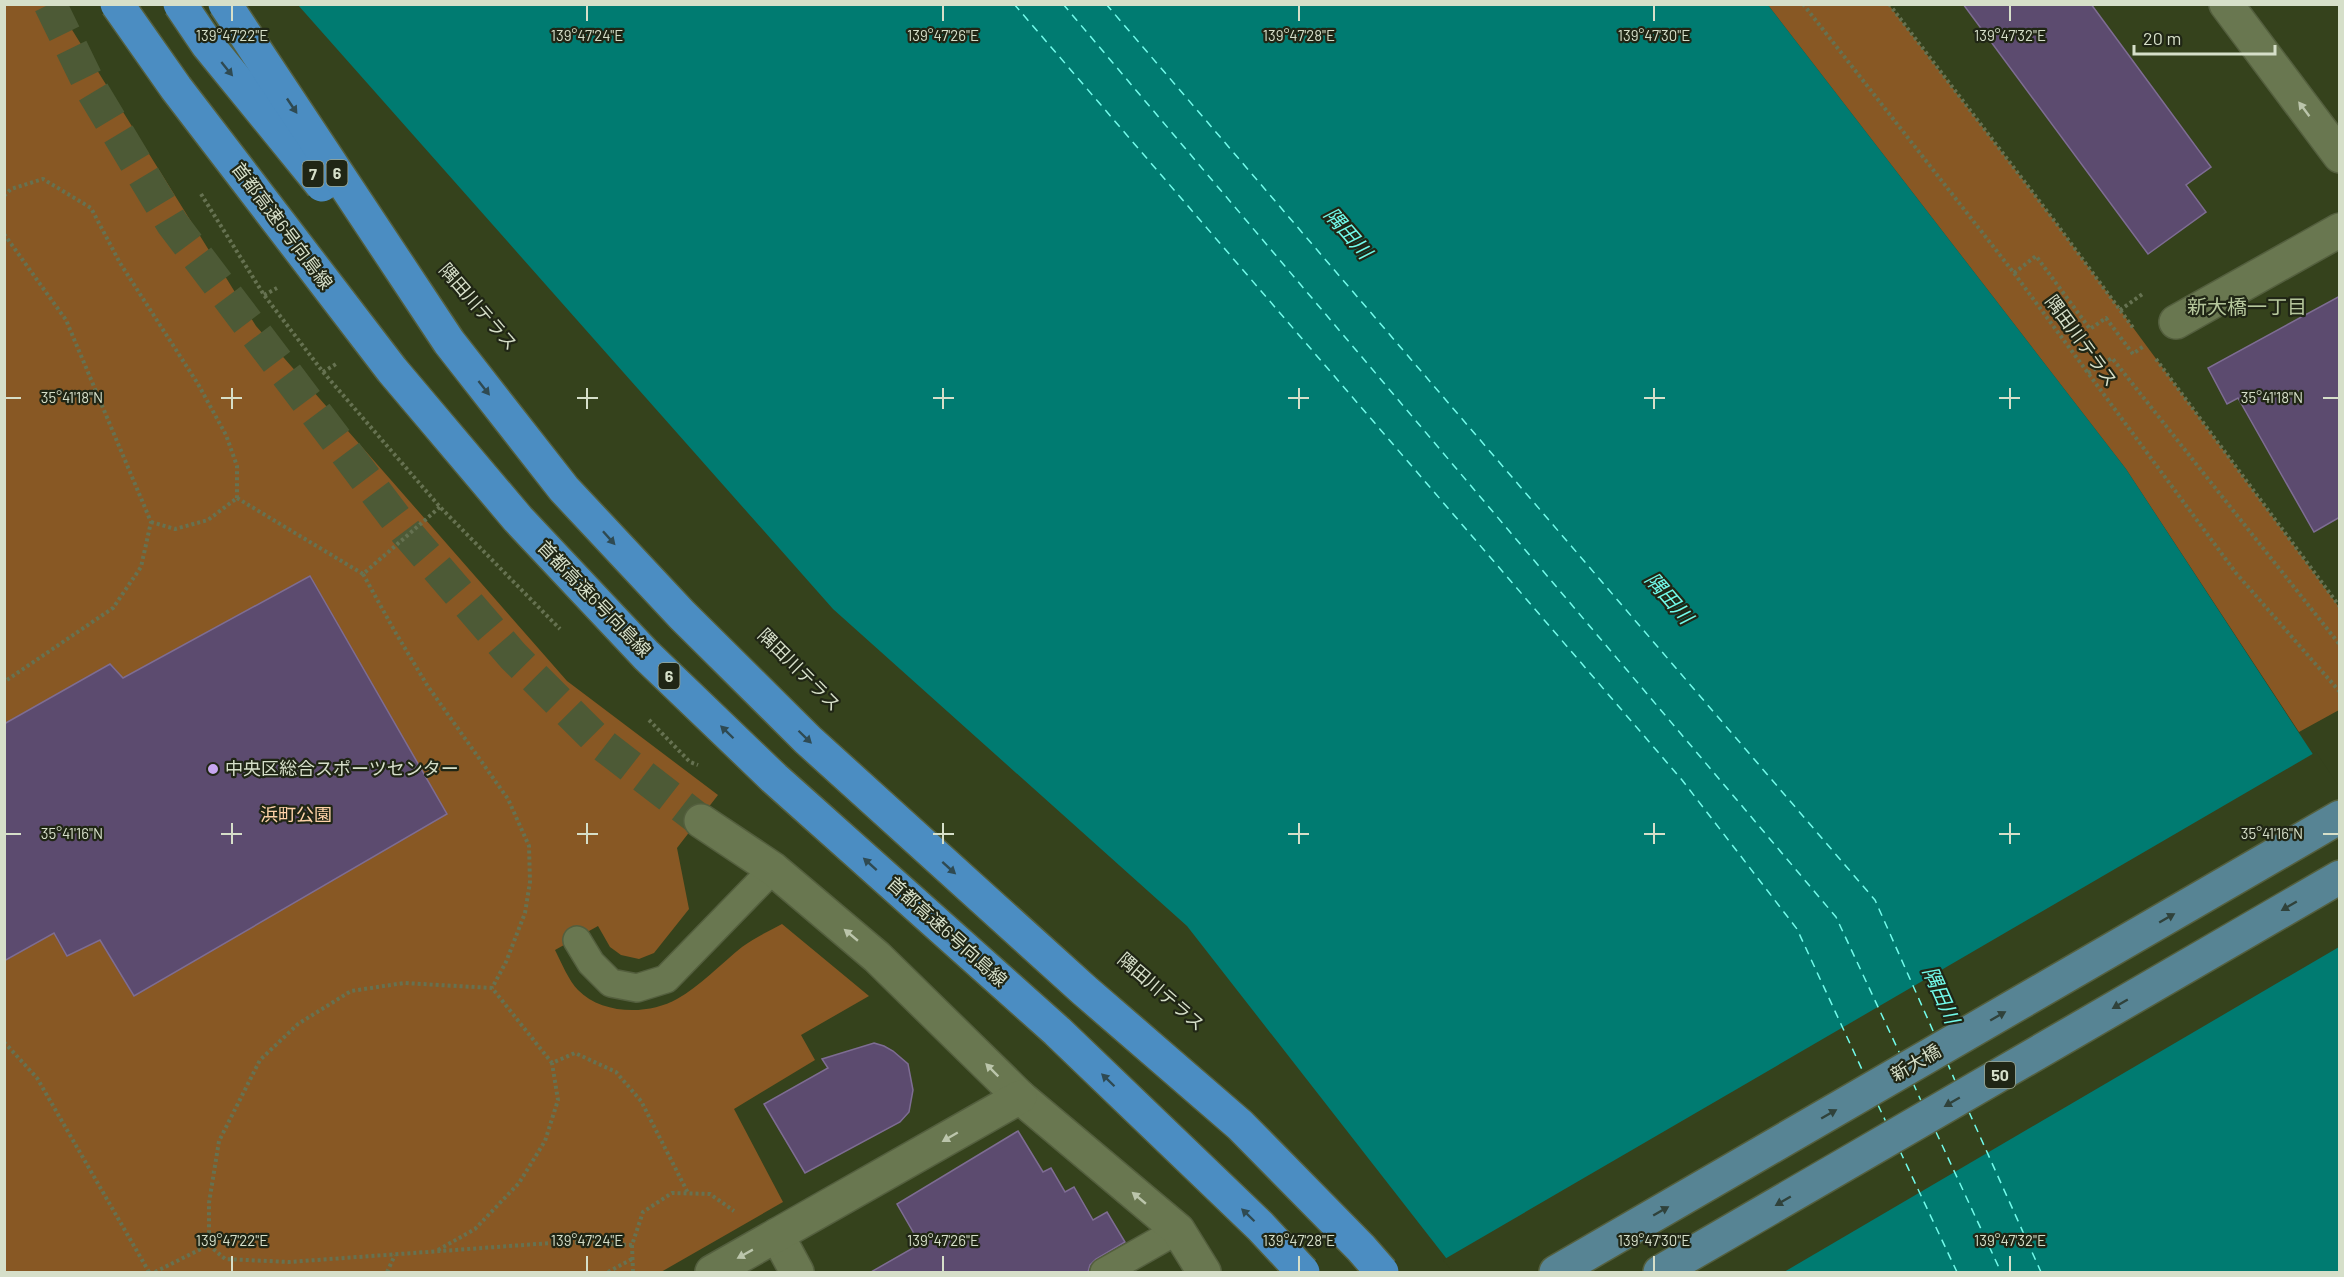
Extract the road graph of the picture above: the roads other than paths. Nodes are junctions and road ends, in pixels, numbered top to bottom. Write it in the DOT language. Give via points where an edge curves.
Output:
graph roads {
  1 [pos="117,4"];
  2 [pos="180,4"];
  3 [pos="225,4"];
  4 [pos="2226,4"];
  5 [pos="2340,156"];
  6 [pos="2340,230"];
  7 [pos="2176,322"];
  8 [pos="449,342"];
  9 [pos="2340,817"];
  10 [pos="701,821"];
  11 [pos="773,869"];
  12 [pos="2340,877"];
  13 [pos="577,940"];
  14 [pos="1020,1097"];
  15 [pos="1178,1230"];
  16 [pos="767,1241"];
  17 [pos="711,1272"];
  18 [pos="797,1272"];
  19 [pos="1104,1272"];
  20 [pos="1204,1272"];
  21 [pos="1303,1272"];
  22 [pos="1382,1272"];
  23 [pos="1556,1272"];
  24 [pos="1660,1272"];
  21 -- 1 [label="highway, 首都高速6号向島線 / 6, one-way, bridge" via="1057,1031 774,778 646,655 518,519 392,370 176,88"];
  2 -- 8 [label="highway, 7, one-way, bridge" via="207,44"];
  3 -- 8 [label="highway, 6, one-way, bridge"];
  5 -- 4 [label="street, one-way"];
  6 -- 7 [label="street"];
  8 -- 22 [label="highway, 6, one-way, bridge" via="564,489 682,615 808,740 1084,990 1240,1125"];
  23 -- 9 [label="main road, 新大橋, one-way"];
  10 -- 11 [label="street"];
  11 -- 13 [label="lane" via="666,979 637,988 611,983 591,963"];
  14 -- 11 [label="street, one-way" via="878,957"];
  12 -- 24 [label="main road, 50, one-way"];
  15 -- 14 [label="street, one-way"];
  14 -- 16 [label="street, one-way"];
  15 -- 19 [label="lane"];
  15 -- 20 [label="street"];
  16 -- 17 [label="street, one-way"];
  16 -- 18 [label="street"];
}
